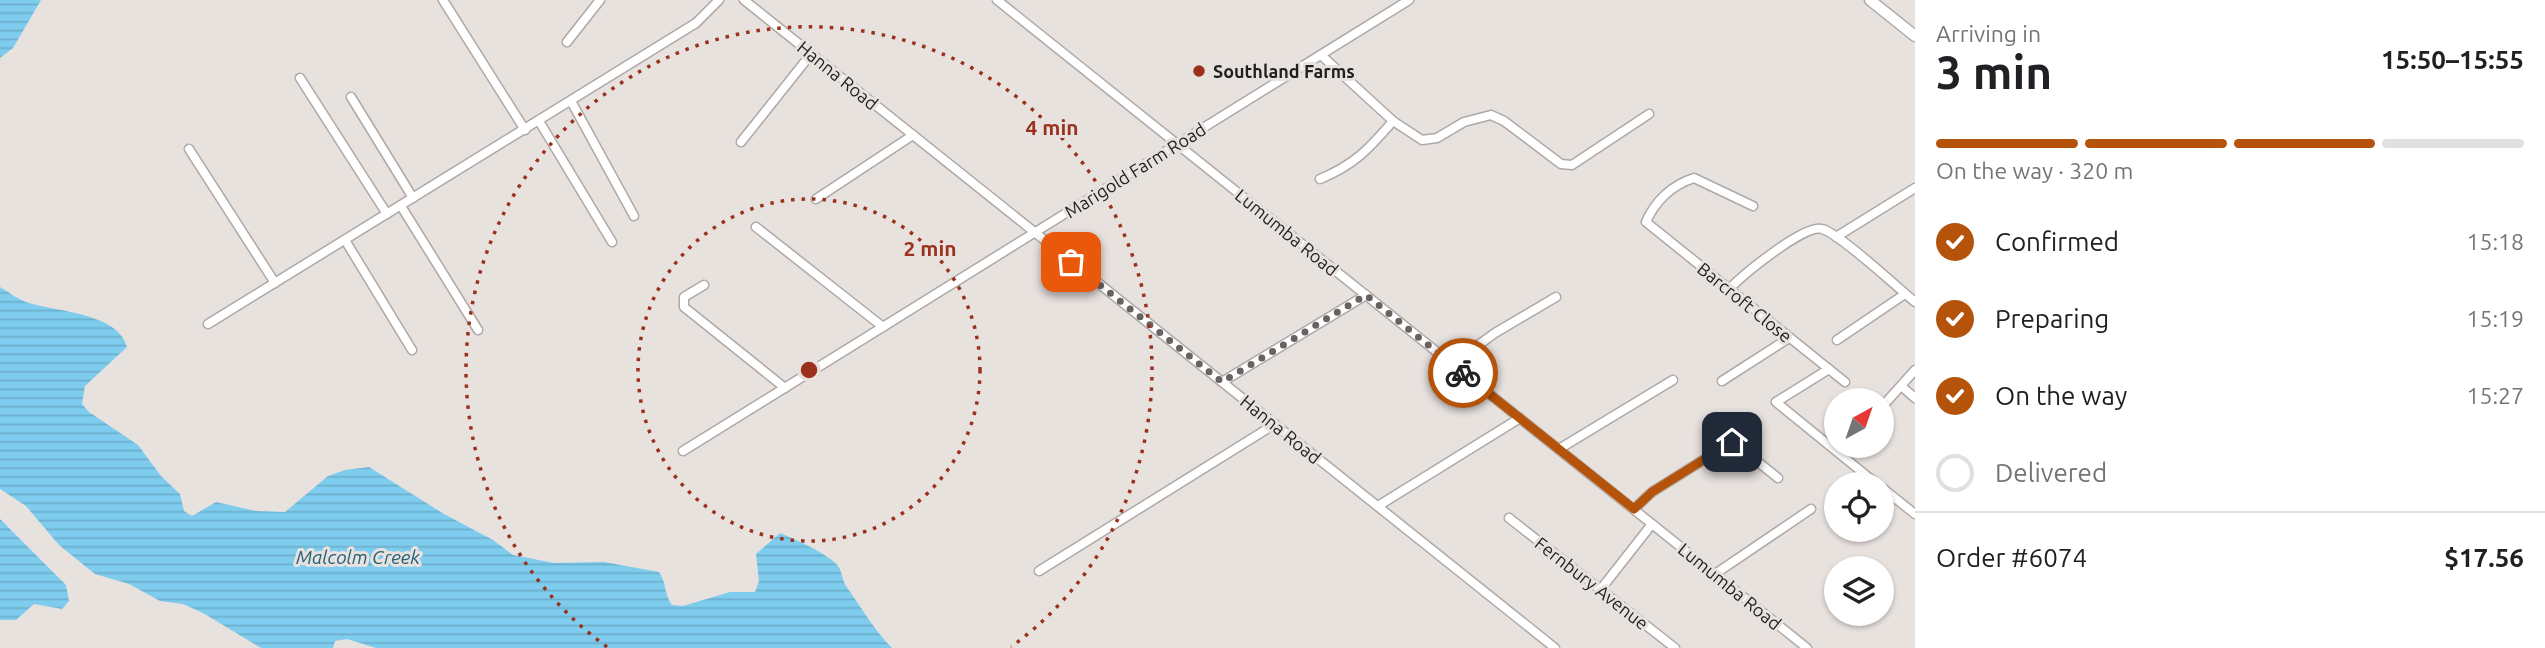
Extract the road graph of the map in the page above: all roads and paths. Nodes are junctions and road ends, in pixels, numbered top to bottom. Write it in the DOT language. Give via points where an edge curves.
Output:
graph roads {
  1 [pos="443,0"];
  2 [pos="600,0"];
  3 [pos="719,0"];
  4 [pos="744,0"];
  5 [pos="997,0"];
  6 [pos="1409,0"];
  7 [pos="1870,0"];
  8 [pos="1915,37"];
  9 [pos="567,42"];
  10 [pos="811,54"];
  11 [pos="1321,55"];
  12 [pos="300,78"];
  13 [pos="351,97"];
  14 [pos="571,101"];
  15 [pos="1649,114"];
  16 [pos="539,121"];
  17 [pos="1393,121"];
  18 [pos="524,130"];
  19 [pos="913,135"];
  20 [pos="741,142"];
  21 [pos="1177,144"];
  22 [pos="189,149"];
  23 [pos="1320,179"];
  24 [pos="1915,188"];
  25 [pos="413,198"];
  26 [pos="816,200"];
  27 [pos="401,206"];
  28 [pos="1753,206"];
  29 [pos="387,214"];
  30 [pos="634,216"];
  31 [pos="757,227"];
  32 [pos="1035,233"];
  33 [pos="1836,237"];
  34 [pos="345,240"];
  35 [pos="612,242"];
  36 [pos="275,283"];
  37 [pos="704,285"];
  38 [pos="1729,289"];
  39 [pos="1905,294"];
  40 [pos="1366,295"];
  41 [pos="1556,297"];
  42 [pos="1915,302"];
  43 [pos="208,324"];
  44 [pos="883,327"];
  45 [pos="478,330"];
  46 [pos="1789,338"];
  47 [pos="1837,340"];
  48 [pos="412,350"];
  49 [pos="1452,364"];
  50 [pos="1829,369"];
  51 [pos="1915,370"];
  52 [pos="1673,380"];
  53 [pos="1222,382"];
  54 [pos="1722,382"];
  55 [pos="1844,382"];
  56 [pos="1901,386"];
  57 [pos="785,388"];
  58 [pos="1894,394"];
  59 [pos="1915,398"];
  60 [pos="1520,418"];
  61 [pos="1275,424"];
  62 [pos="1745,434"];
  63 [pos="1824,441"];
  64 [pos="1732,442"];
  65 [pos="1559,449"];
  66 [pos="683,451"];
  67 [pos="1845,458"];
  68 [pos="1862,472"];
  69 [pos="1778,478"];
  70 [pos="1894,497"];
  71 [pos="1378,506"];
  72 [pos="1634,509"];
  73 [pos="1811,509"];
  74 [pos="1915,514"];
  75 [pos="1509,518"];
  76 [pos="1652,524"];
  77 [pos="1040,571"];
  78 [pos="1714,574"];
  79 [pos="1601,589"];
  80 [pos="1555,648"];
  81 [pos="1675,648"];
  82 [pos="1807,648"];
  1 -- 18 [label="street"];
  2 -- 9 [label="street"];
  3 -- 14 [label="street" via="702,19"];
  4 -- 10 [label="street, Hanna Road"];
  5 -- 21 [label="street, Lumumba Road"];
  6 -- 11 [label="street, Marigold Farm Road"];
  7 -- 8 [label="main road"];
  10 -- 19 [label="street, Hanna Road"];
  10 -- 20 [label="street"];
  11 -- 17 [label="street"];
  11 -- 21 [label="street, Marigold Farm Road"];
  12 -- 29 [label="street"];
  13 -- 25 [label="street"];
  14 -- 16 [label="street"];
  14 -- 30 [label="street"];
  15 -- 17 [label="street" via="1572,165 1561,164 1491,115 1422,140"];
  16 -- 18 [label="street"];
  16 -- 35 [label="street"];
  17 -- 23 [label="street" via="1367,152"];
  18 -- 25 [label="street"];
  19 -- 26 [label="street"];
  19 -- 32 [label="street, Hanna Road"];
  21 -- 32 [label="street, Marigold Farm Road"];
  21 -- 40 [label="street, Lumumba Road"];
  22 -- 36 [label="street"];
  24 -- 33 [label="street"];
  25 -- 27 [label="street"];
  27 -- 29 [label="street"];
  27 -- 45 [label="street"];
  28 -- 38 [label="street, Barcroft Close" via="1694,178 1660,198 1646,222"];
  29 -- 34 [label="street"];
  31 -- 44 [label="street"];
  32 -- 44 [label="street, Marigold Farm Road"];
  32 -- 53 [label="street, Hanna Road"];
  33 -- 38 [label="street" via="1813,228"];
  33 -- 39 [label="street"];
  34 -- 36 [label="street"];
  34 -- 48 [label="street"];
  36 -- 43 [label="street"];
  37 -- 57 [label="street" via="684,297 684,307"];
  38 -- 46 [label="street, Barcroft Close"];
  39 -- 42 [label="street"];
  39 -- 47 [label="street"];
  40 -- 49 [label="street, Lumumba Road"];
  40 -- 53 [label="street"];
  41 -- 49 [label="street"];
  44 -- 57 [label="street, Marigold Farm Road"];
  46 -- 50 [label="street, Barcroft Close"];
  46 -- 54 [label="street"];
  49 -- 60 [label="street, Lumumba Road"];
  50 -- 55 [label="street, Barcroft Close"];
  50 -- 63 [label="street" via="1776,402"];
  51 -- 56 [label="street"];
  52 -- 65 [label="street"];
  53 -- 61 [label="street, Hanna Road"];
  56 -- 58 [label="street"];
  56 -- 59 [label="street"];
  57 -- 66 [label="street, Marigold Farm Road"];
  60 -- 65 [label="street, Lumumba Road"];
  60 -- 71 [label="street"];
  61 -- 71 [label="street, Hanna Road"];
  61 -- 77 [label="street"];
  62 -- 64 [label="street"];
  64 -- 69 [label="street"];
  64 -- 72 [label="street" via="1652,492"];
  65 -- 72 [label="street, Lumumba Road"];
  67 -- 68 [label="street"];
  70 -- 74 [label="street"];
  71 -- 80 [label="street, Hanna Road"];
  72 -- 76 [label="street, Lumumba Road"];
  73 -- 78 [label="street"];
  75 -- 79 [label="street, Fernbury Avenue"];
  76 -- 78 [label="street, Lumumba Road"];
  76 -- 79 [label="street"];
  78 -- 82 [label="street, Lumumba Road"];
  79 -- 81 [label="street, Fernbury Avenue"];
}
